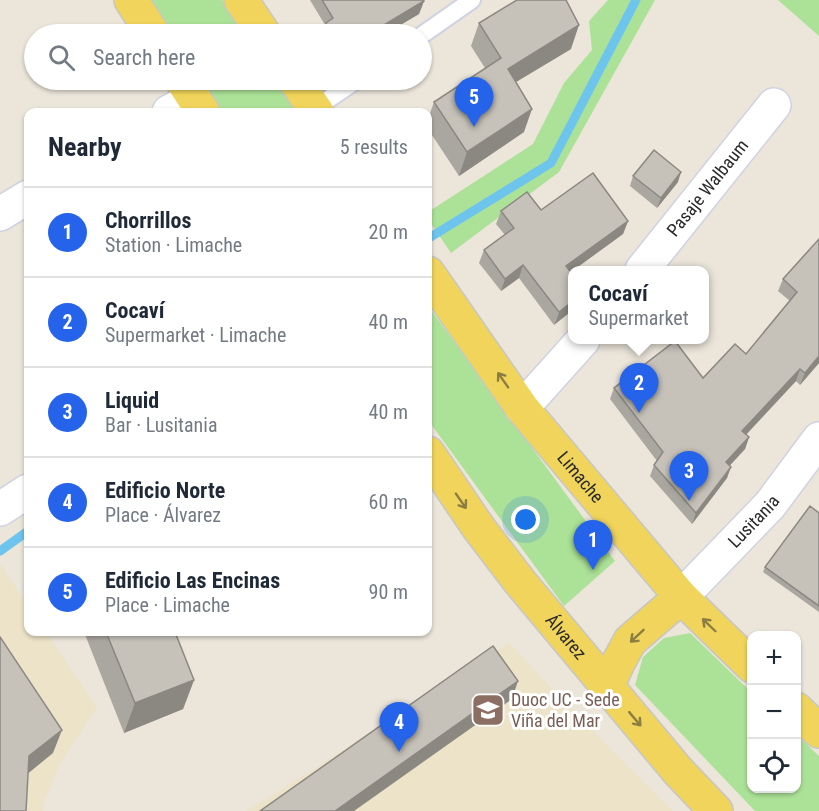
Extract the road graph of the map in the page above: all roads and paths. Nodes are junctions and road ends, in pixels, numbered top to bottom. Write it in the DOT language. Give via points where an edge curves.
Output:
graph roads {
  1 [pos="131,0"];
  2 [pos="241,0"];
  3 [pos="472,0"];
  4 [pos="147,24"];
  5 [pos="257,24"];
  6 [pos="432,28"];
  7 [pos="302,90"];
  8 [pos="344,90"];
  9 [pos="774,105"];
  10 [pos="314,108"];
  11 [pos="320,108"];
  12 [pos="24,199"];
  13 [pos="0,214"];
  14 [pos="645,266"];
  15 [pos="432,279"];
  16 [pos="579,344"];
  17 [pos="522,408"];
  18 [pos="819,439"];
  19 [pos="432,459"];
  20 [pos="24,494"];
  21 [pos="0,509"];
  22 [pos="681,597"];
  23 [pos="747,661"];
  24 [pos="607,687"];
  25 [pos="801,714"];
  26 [pos="819,731"];
  27 [pos="716,811"];
  1 -- 4 [label="main road"];
  2 -- 5 [label="main road"];
  3 -- 6 [label="lane"];
  7 -- 10 [label="main road"];
  8 -- 11 [label="lane"];
  9 -- 14 [label="street, Pasaje Walbaum"];
  12 -- 13 [label="street"];
  17 -- 15 [label="main road, Limache, one-way"];
  16 -- 17 [label="street"];
  17 -- 22 [label="main road, Limache"];
  18 -- 22 [label="street, Lusitania" via="770,505"];
  19 -- 24 [label="main road, Álvarez, one-way" via="520,582"];
  20 -- 21 [label="street"];
  23 -- 22 [label="main road, Limache, one-way"];
  22 -- 24 [label="main road, one-way" via="630,641"];
  24 -- 27 [label="main road, Álvarez, one-way"];
  25 -- 26 [label="main road"];
}
